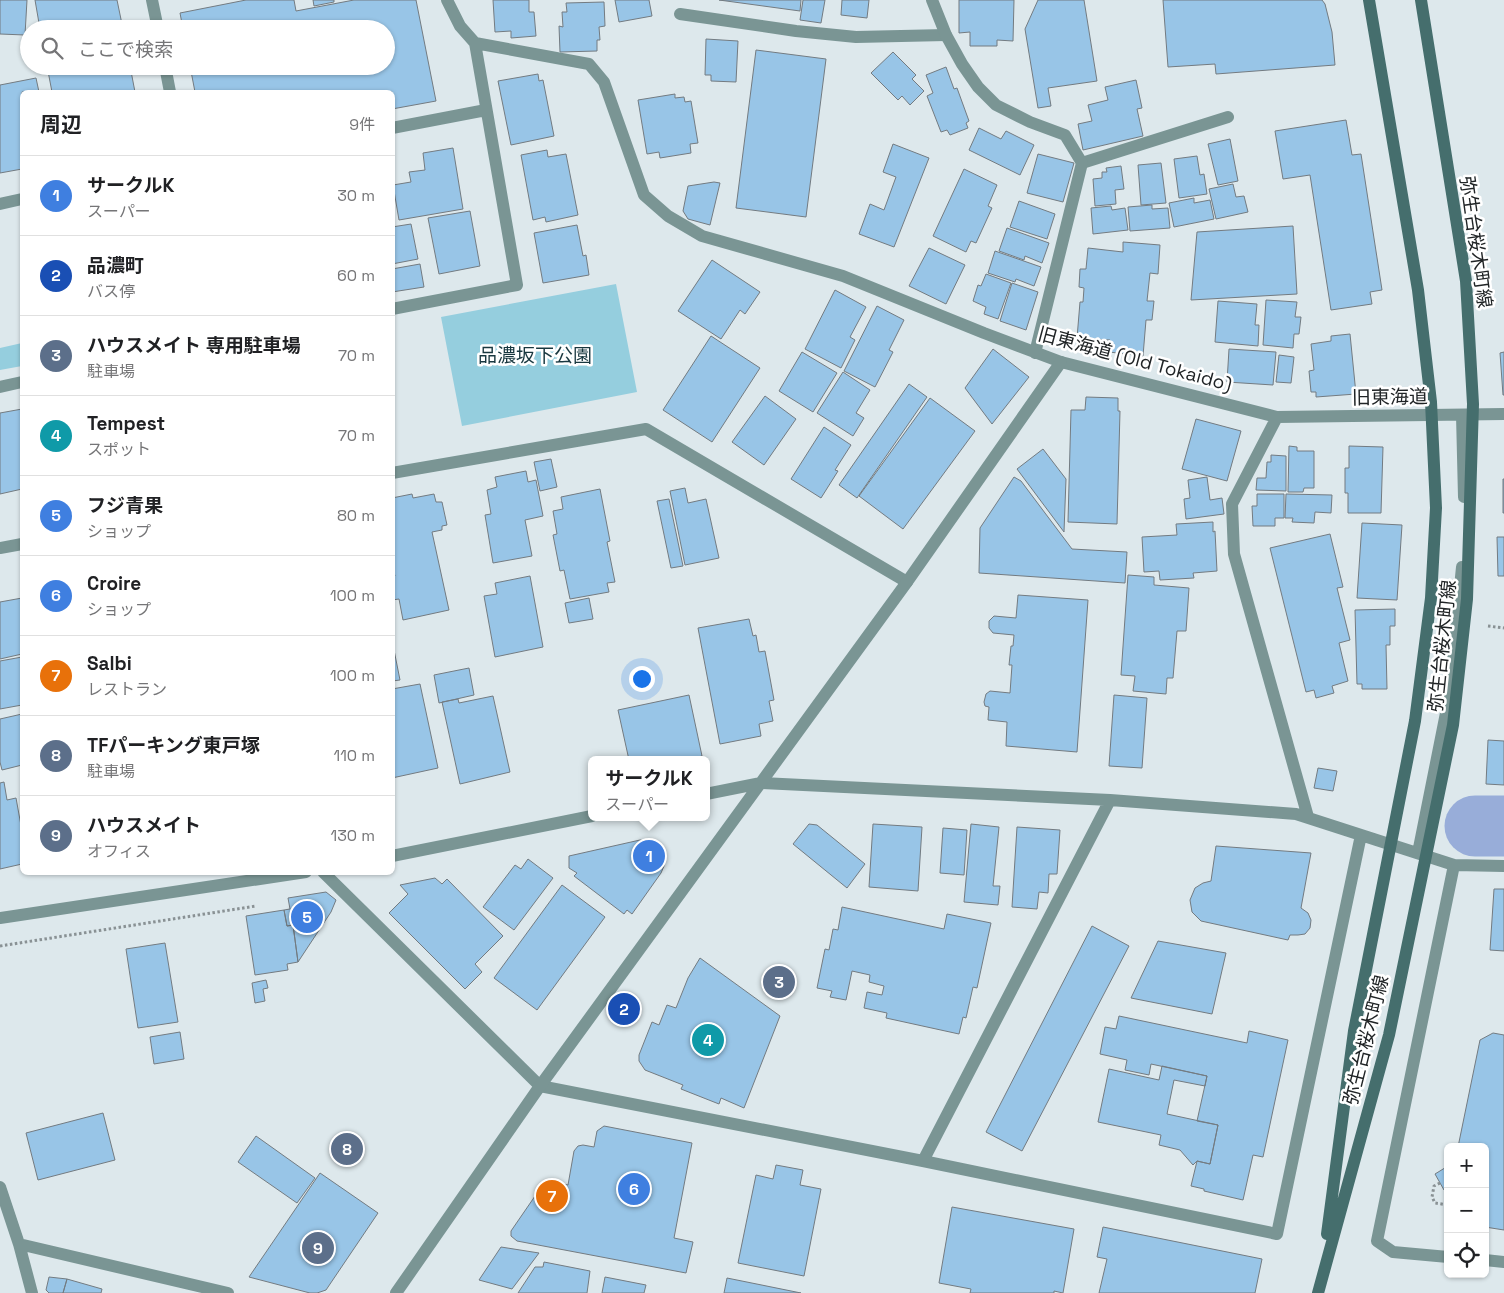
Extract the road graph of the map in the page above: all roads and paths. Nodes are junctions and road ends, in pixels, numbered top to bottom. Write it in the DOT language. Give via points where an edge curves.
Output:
graph roads {
  1 [pos="152,0"];
  2 [pos="447,0"];
  3 [pos="932,0"];
  4 [pos="1368,0"];
  5 [pos="1420,0"];
  6 [pos="680,14"];
  7 [pos="156,20"];
  8 [pos="946,35"];
  9 [pos="475,43"];
  10 [pos="167,75"];
  11 [pos="170,90"];
  12 [pos="486,110"];
  13 [pos="1228,117"];
  14 [pos="395,127"];
  15 [pos="1082,163"];
  16 [pos="20,199"];
  17 [pos="0,204"];
  18 [pos="395,308"];
  19 [pos="1035,353"];
  20 [pos="1061,362"];
  21 [pos="20,382"];
  22 [pos="0,387"];
  23 [pos="1504,414"];
  24 [pos="1462,415"];
  25 [pos="1277,417"];
  26 [pos="395,472"];
  27 [pos="20,544"];
  28 [pos="0,548"];
  29 [pos="907,582"];
  30 [pos="762,783"];
  31 [pos="710,793"];
  32 [pos="1110,800"];
  33 [pos="588,817"];
  34 [pos="1308,817"];
  35 [pos="1361,834"];
  36 [pos="1418,853"];
  37 [pos="395,855"];
  38 [pos="1454,865"];
  39 [pos="1504,866"];
  40 [pos="286,875"];
  41 [pos="326,875"];
  42 [pos="265,905"];
  43 [pos="0,918"];
  44 [pos="0,946"];
  45 [pos="540,1086"];
  46 [pos="923,1161"];
  47 [pos="1440,1183"];
  48 [pos="0,1188"];
  49 [pos="1444,1204"];
  50 [pos="19,1244"];
  51 [pos="1444,1257"];
  52 [pos="1489,1260"];
  53 [pos="1504,1262"];
  54 [pos="1320,1288"];
  55 [pos="32,1293"];
  56 [pos="228,1293"];
  57 [pos="396,1293"];
  1 -- 7 [label="street"];
  2 -- 9 [label="street" via="460,26"];
  3 -- 8 [label="street"];
  4 -- 54 [label="main road, 弥生台桜木町線" via="1418,290 1431,402 1436,508 1431,598 1414,721 1354,1031"];
  5 -- 54 [label="main road, 弥生台桜木町線" via="1466,281 1473,404 1467,600 1454,725 1389,1035"];
  6 -- 8 [label="street" via="856,37"];
  8 -- 15 [label="street" via="978,87 996,105 1065,135"];
  9 -- 12 [label="street"];
  9 -- 19 [label="street, 旧東海道 (Old Tokaido)" via="589,64 604,82 644,195 668,216 702,236 843,276"];
  10 -- 11 [label="street"];
  12 -- 14 [label="street"];
  12 -- 18 [label="street" via="517,285"];
  13 -- 15 [label="street"];
  15 -- 19 [label="street"];
  16 -- 17 [label="street"];
  19 -- 20 [label="street, 旧東海道 (Old Tokaido)"];
  20 -- 25 [label="street, 旧東海道 (Old Tokaido)"];
  20 -- 29 [label="street"];
  21 -- 22 [label="street"];
  23 -- 24 [label="street, 旧東海道"];
  24 -- 25 [label="street, 旧東海道"];
  24 -- 36 [label="street" via="1462,579 1449,698"];
  25 -- 34 [label="street" via="1232,504 1234,554"];
  26 -- 29 [label="street" via="646,429"];
  27 -- 28 [label="street"];
  29 -- 30 [label="street"];
  30 -- 31 [label="street"];
  30 -- 32 [label="street"];
  30 -- 45 [label="street"];
  32 -- 34 [label="street"];
  32 -- 46 [label="street"];
  33 -- 37 [label="street"];
  34 -- 35 [label="street"];
  35 -- 36 [label="street"];
  35 -- 46 [label="street" via="1277,1234"];
  36 -- 38 [label="street"];
  38 -- 39 [label="street"];
  38 -- 51 [label="street" via="1377,1241 1393,1252"];
  40 -- 43 [label="street"];
  41 -- 45 [label="street"];
  42 -- 44 [label="path"];
  45 -- 46 [label="street"];
  45 -- 57 [label="street"];
  47 -- 49 [label="path" via="1434,1186 1432,1197 1435,1203"];
  48 -- 50 [label="street"];
  50 -- 55 [label="street"];
  50 -- 56 [label="street"];
  52 -- 53 [label="street"];
}
